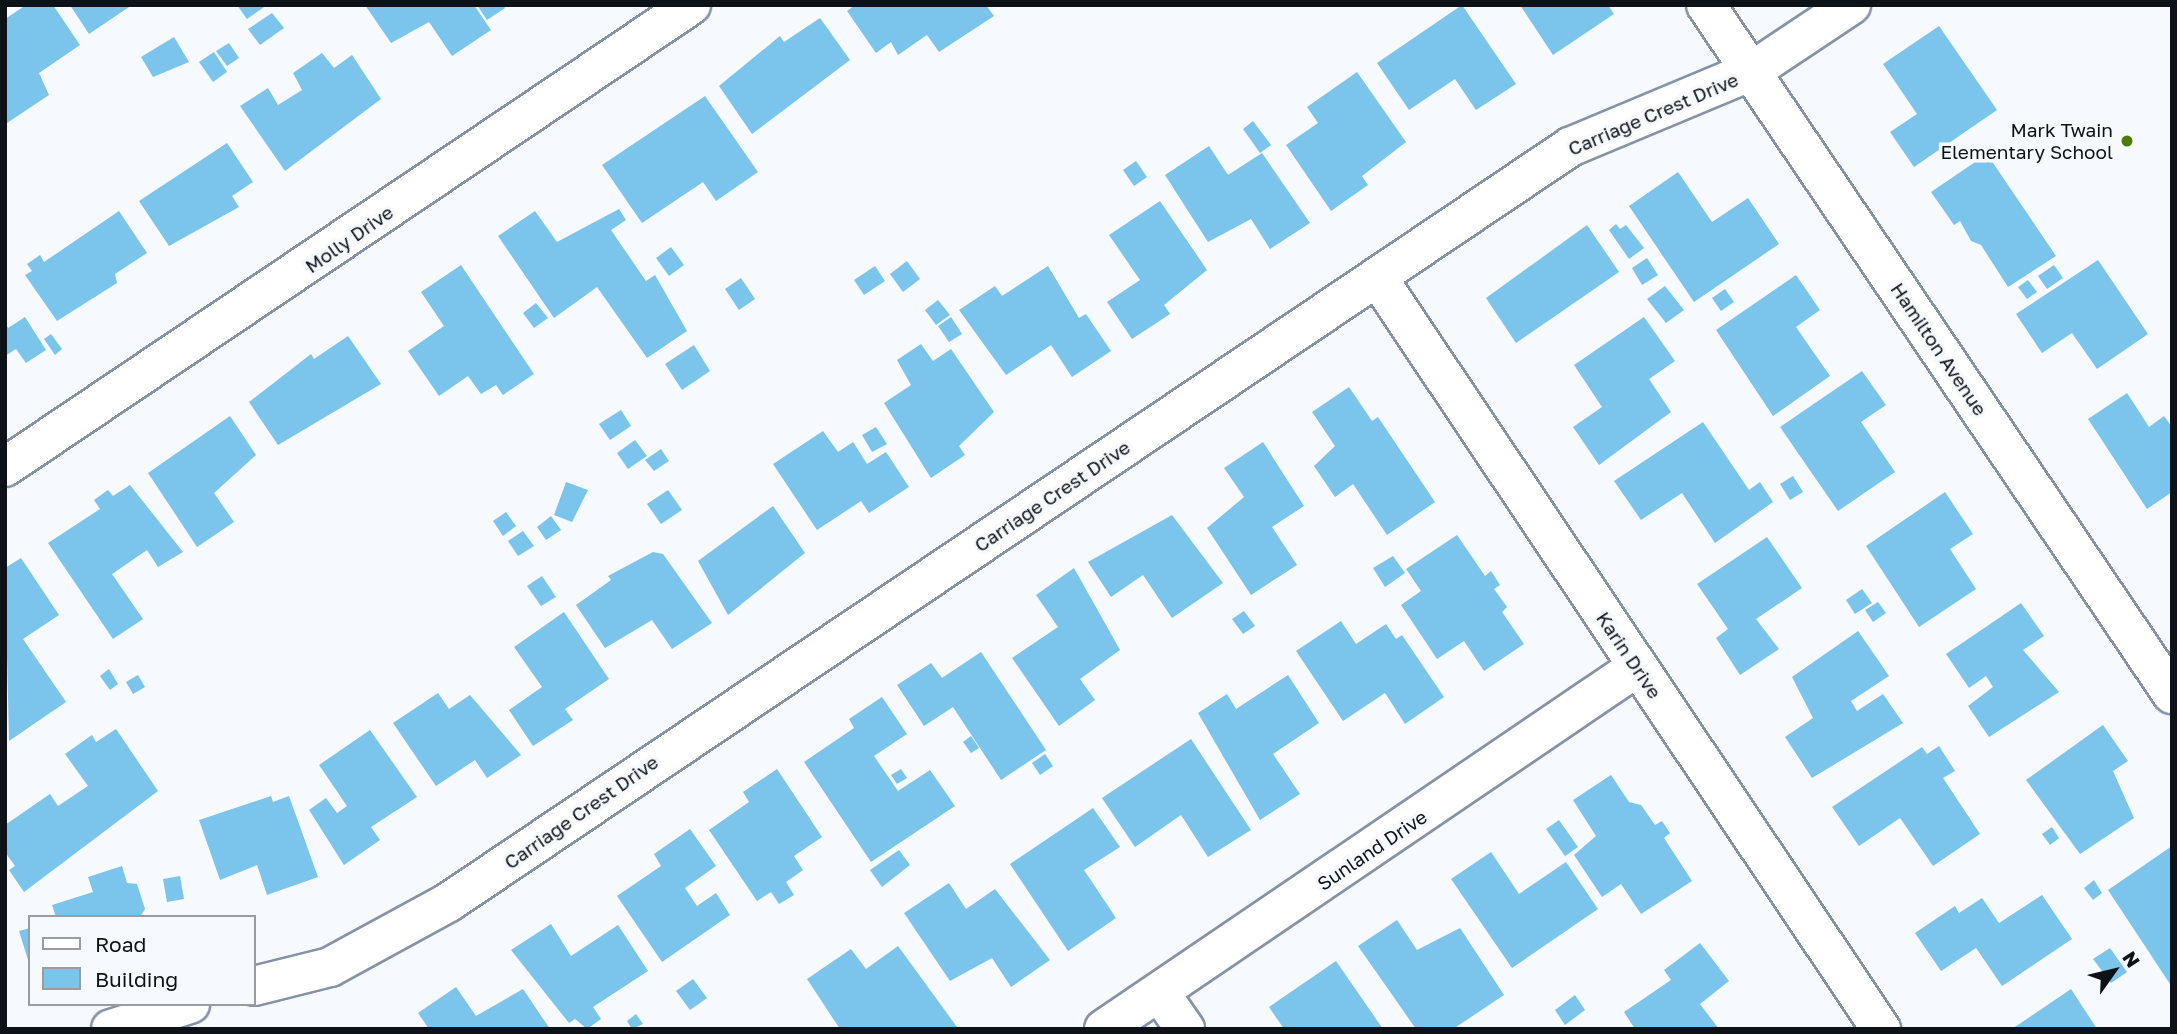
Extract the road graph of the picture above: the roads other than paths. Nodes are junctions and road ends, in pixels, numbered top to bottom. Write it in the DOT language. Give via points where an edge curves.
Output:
graph roads {
  1 [pos="691,5"];
  2 [pos="1706,5"];
  3 [pos="1852,5"];
  4 [pos="1752,71"];
  5 [pos="1379,280"];
  6 [pos="5,467"];
  7 [pos="1637,667"];
  8 [pos="2172,694"];
  9 [pos="256,986"];
  10 [pos="1160,993"];
  11 [pos="184,1006"];
  12 [pos="111,1029"];
  13 [pos="1104,1029"];
  14 [pos="1185,1029"];
  15 [pos="1881,1029"];
  1 -- 6 [label="street, Molly Drive"];
  2 -- 4 [label="street, Hamilton Avenue"];
  3 -- 4 [label="street, Carriage Crest Drive"];
  4 -- 5 [label="street, Carriage Crest Drive" via="1570,147"];
  4 -- 8 [label="street, Hamilton Avenue"];
  5 -- 7 [label="street, Karin Drive"];
  5 -- 9 [label="street, Carriage Crest Drive" via="449,902 330,967"];
  7 -- 10 [label="street, Sunland Drive"];
  7 -- 15 [label="street, Karin Drive"];
  10 -- 13 [label="street, Sunland Drive"];
  10 -- 14 [label="street"];
  11 -- 12 [label="street"];
}
